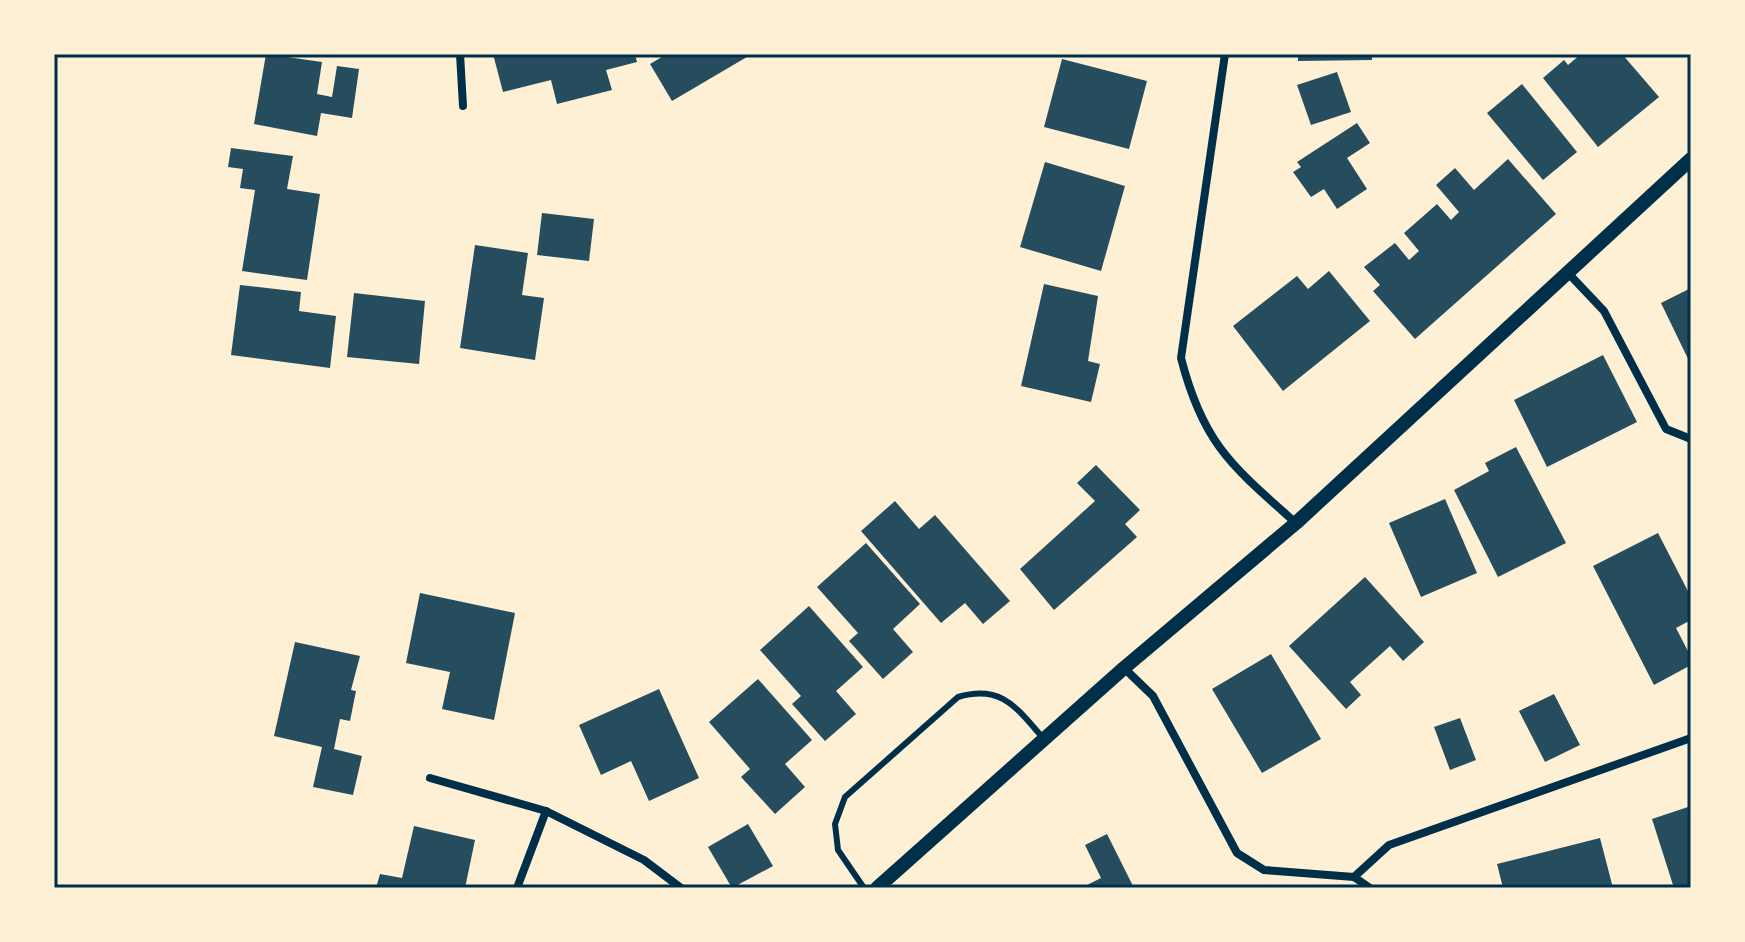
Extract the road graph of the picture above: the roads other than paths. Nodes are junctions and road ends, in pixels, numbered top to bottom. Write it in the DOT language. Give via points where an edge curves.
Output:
graph roads {
  1 [pos="460,54"];
  2 [pos="1225,54"];
  3 [pos="463,106"];
  4 [pos="1691,159"];
  5 [pos="1569,274"];
  6 [pos="1691,439"];
  7 [pos="1296,523"];
  8 [pos="1124,668"];
  9 [pos="1691,738"];
  10 [pos="1044,740"];
  11 [pos="430,778"];
  12 [pos="546,811"];
  13 [pos="1354,877"];
  14 [pos="517,888"];
  15 [pos="681,888"];
  16 [pos="864,888"];
  17 [pos="877,888"];
  18 [pos="1370,888"];
  1 -- 3 [label="street"];
  2 -- 7 [label="street" via="1181,358 1208,434 1237,470"];
  4 -- 5 [label="street"];
  5 -- 6 [label="street" via="1604,311 1666,429"];
  5 -- 7 [label="street"];
  7 -- 8 [label="street"];
  8 -- 10 [label="street"];
  8 -- 13 [label="street" via="1153,696 1237,853 1264,870"];
  9 -- 13 [label="street" via="1389,845"];
  10 -- 16 [label="lane" via="996,694 958,697 845,797 835,824 838,850"];
  10 -- 17 [label="street"];
  11 -- 12 [label="street"];
  12 -- 14 [label="street"];
  12 -- 15 [label="street" via="644,860"];
  13 -- 18 [label="street"];
}
